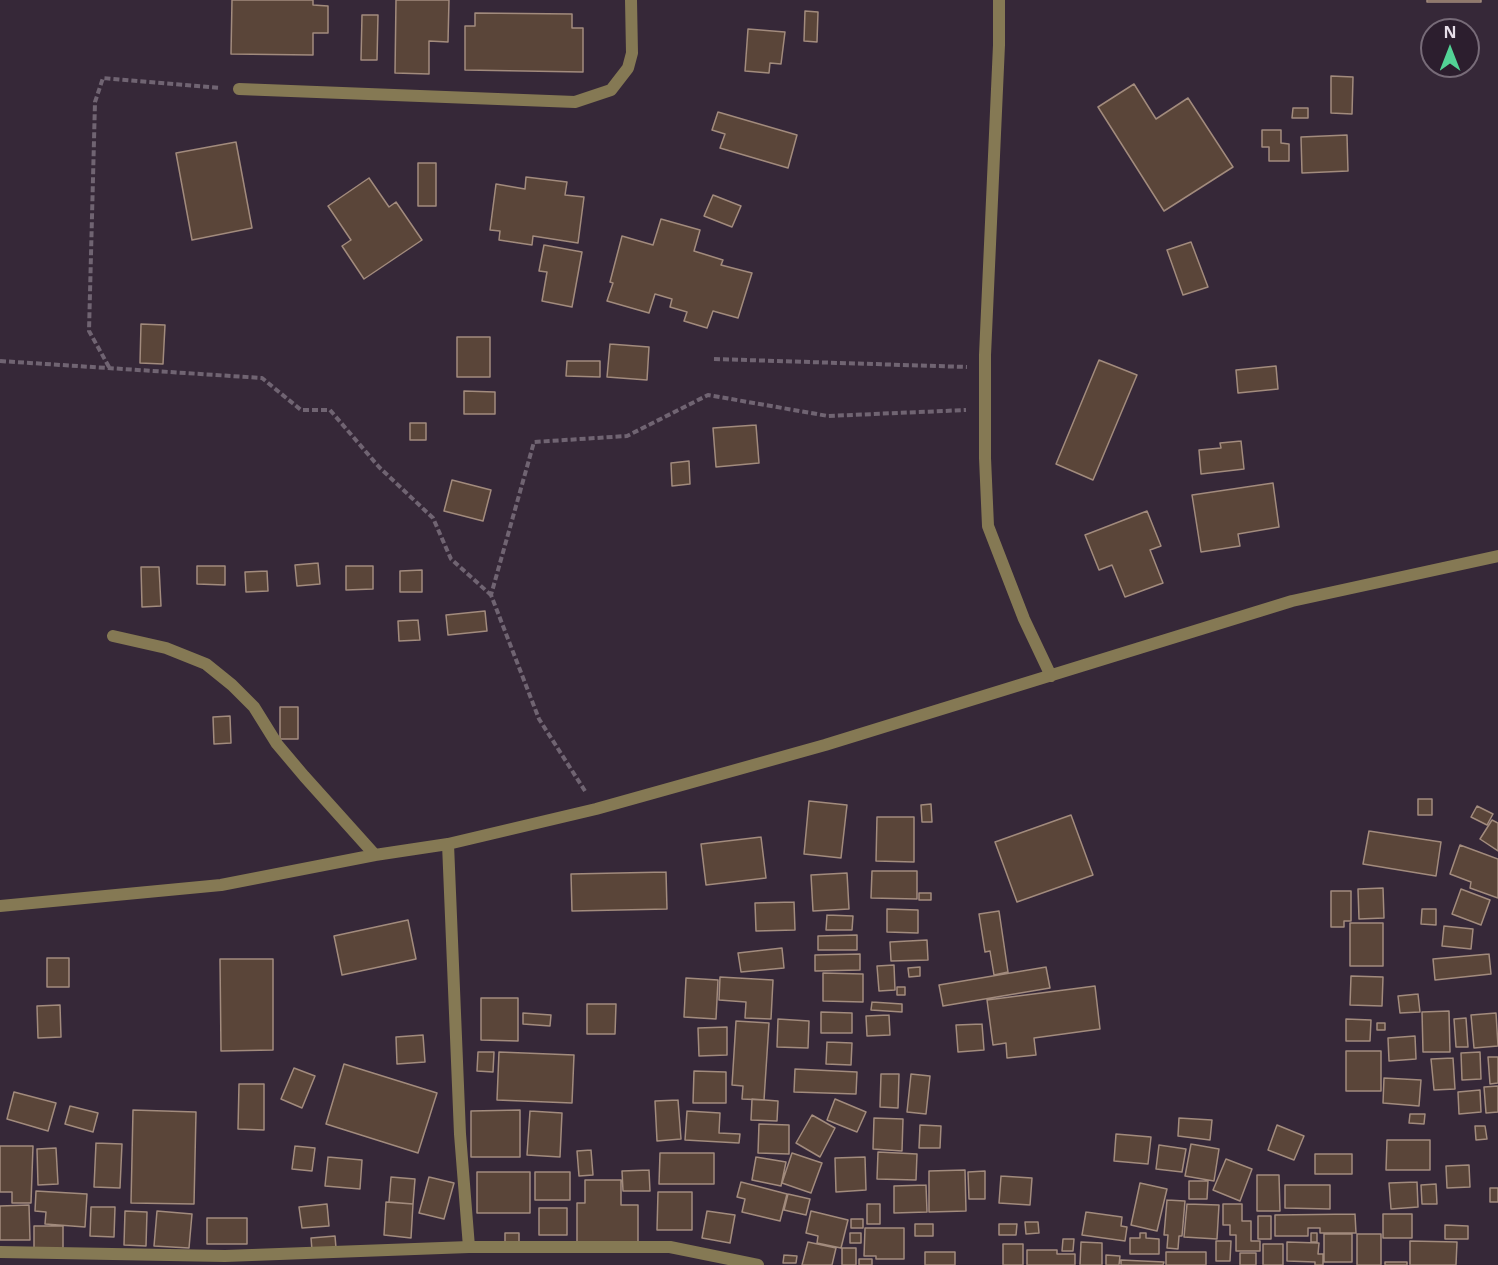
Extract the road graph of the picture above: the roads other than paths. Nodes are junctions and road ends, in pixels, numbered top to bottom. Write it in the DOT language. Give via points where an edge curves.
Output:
graph roads {
  1 [pos="631,0"];
  2 [pos="999,0"];
  3 [pos="239,89"];
  4 [pos="1498,556"];
  5 [pos="113,636"];
  6 [pos="1051,676"];
  7 [pos="448,844"];
  8 [pos="375,855"];
  9 [pos="0,906"];
  10 [pos="469,1246"];
  11 [pos="0,1252"];
  12 [pos="758,1265"];
  1 -- 3 [label="street" via="632,54 628,68 611,90 575,102"];
  2 -- 6 [label="street" via="985,367 988,526"];
  4 -- 6 [label="street" via="1292,601"];
  5 -- 8 [label="street" via="166,648 206,664 223,678 254,707 277,744"];
  6 -- 7 [label="street" via="597,809"];
  7 -- 8 [label="street"];
  7 -- 10 [label="street" via="460,1134"];
  8 -- 9 [label="street" via="221,885"];
  10 -- 11 [label="street" via="225,1256"];
  10 -- 12 [label="street" via="670,1248"];
}
